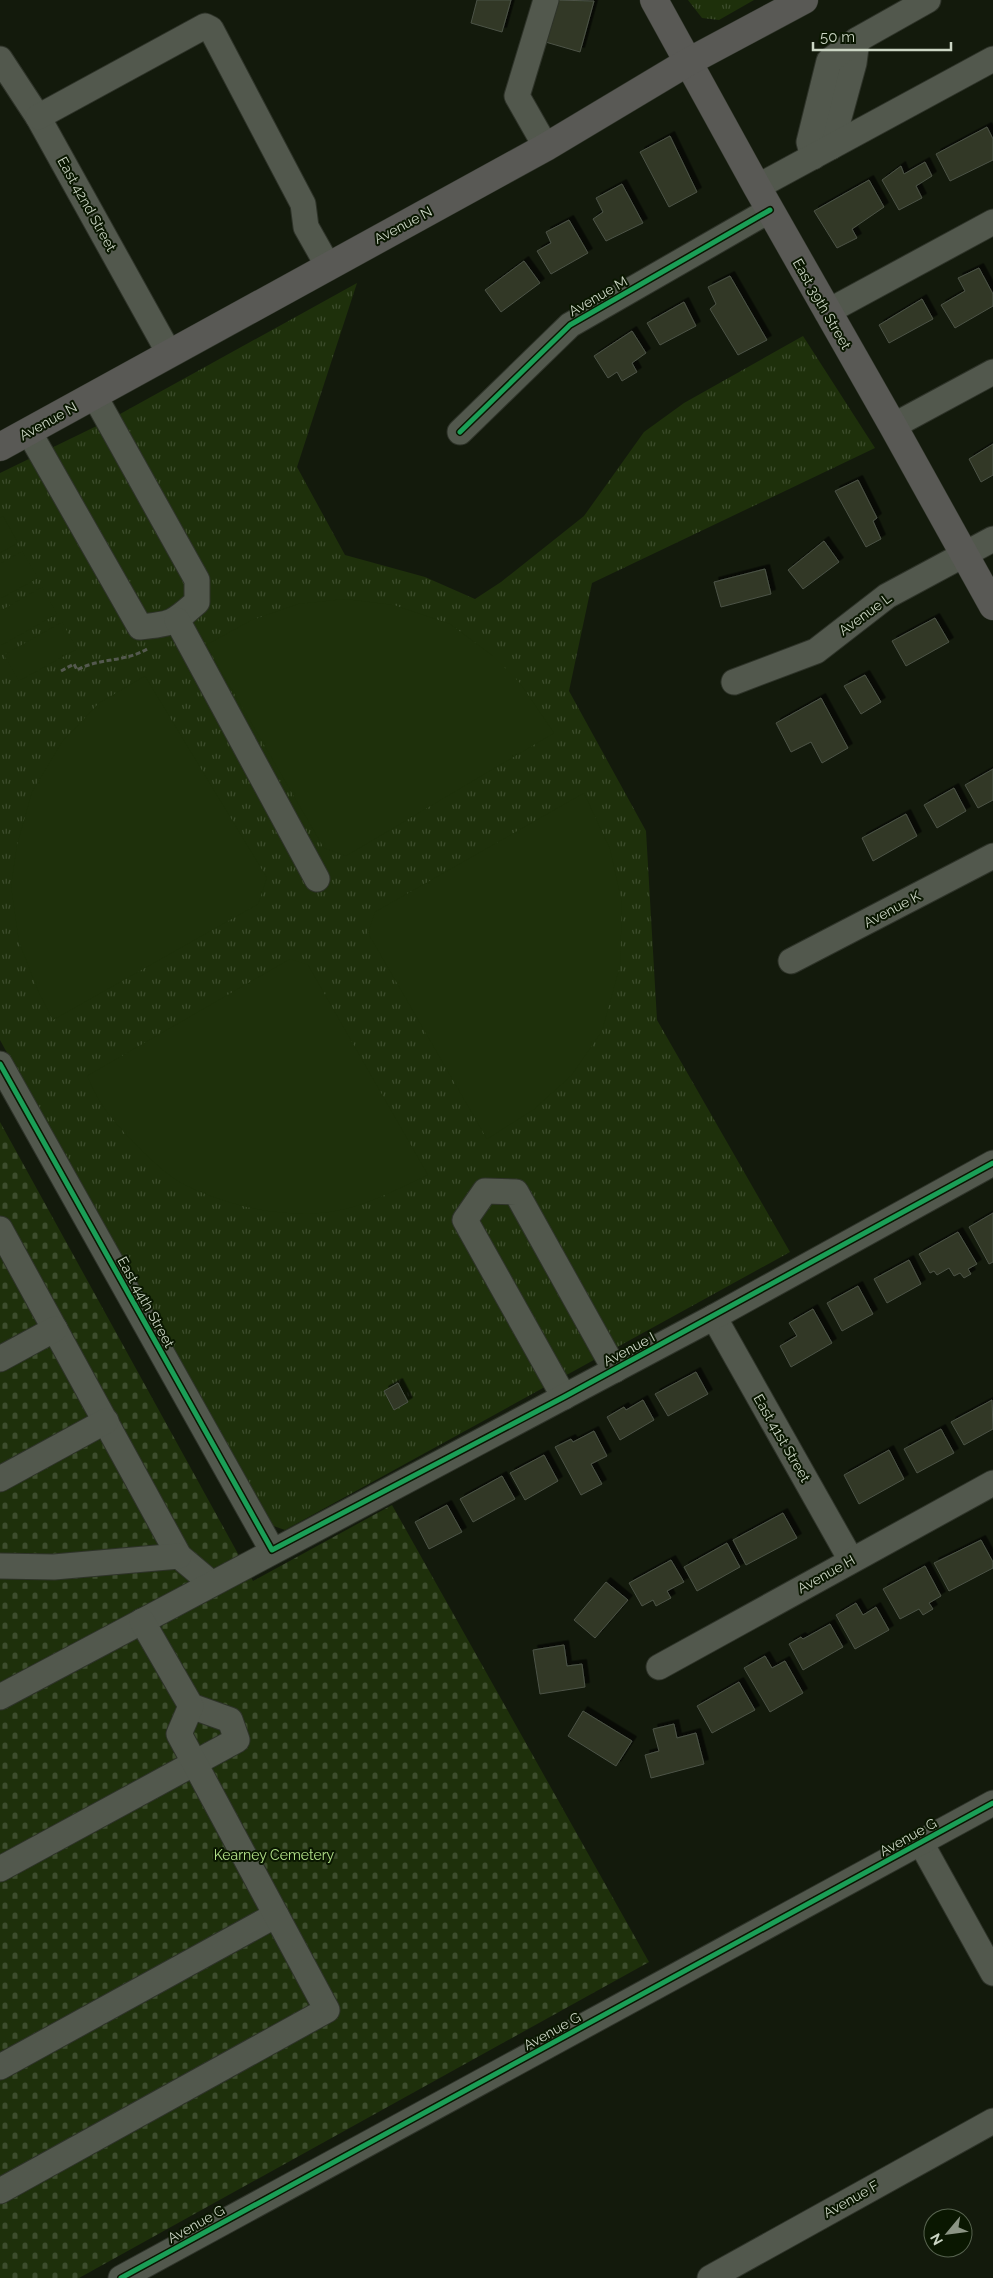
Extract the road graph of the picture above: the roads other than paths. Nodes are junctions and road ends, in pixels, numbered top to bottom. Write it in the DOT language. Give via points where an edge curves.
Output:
graph roads {
  1 [pos="546,0"];
  2 [pos="654,0"];
  3 [pos="804,0"];
  4 [pos="928,0"];
  5 [pos="0,59"];
  6 [pos="993,59"];
  7 [pos="688,62"];
  8 [pos="38,117"];
  9 [pos="546,147"];
  10 [pos="822,152"];
  11 [pos="763,199"];
  12 [pos="993,222"];
  13 [pos="328,266"];
  14 [pos="827,312"];
  15 [pos="169,353"];
  16 [pos="993,372"];
  17 [pos="94,395"];
  18 [pos="893,426"];
  19 [pos="29,432"];
  20 [pos="460,432"];
  21 [pos="0,447"];
  22 [pos="993,539"];
  23 [pos="965,554"];
  24 [pos="993,606"];
  25 [pos="177,620"];
  26 [pos="734,682"];
  27 [pos="993,856"];
  28 [pos="317,879"];
  29 [pos="791,961"];
  30 [pos="0,1064"];
  31 [pos="993,1162"];
  32 [pos="1,1234"];
  33 [pos="714,1316"];
  34 [pos="55,1329"];
  35 [pos="0,1359"];
  36 [pos="615,1370"];
  37 [pos="564,1397"];
  38 [pos="106,1421"];
  39 [pos="0,1479"];
  40 [pos="993,1483"];
  41 [pos="272,1550"];
  42 [pos="179,1556"];
  43 [pos="851,1560"];
  44 [pos="0,1566"];
  45 [pos="211,1583"];
  46 [pos="142,1621"];
  47 [pos="659,1667"];
  48 [pos="0,1697"];
  49 [pos="191,1706"];
  50 [pos="195,1763"];
  51 [pos="993,1803"];
  52 [pos="921,1843"];
  53 [pos="0,1869"];
  54 [pos="276,1915"];
  55 [pos="993,1973"];
  56 [pos="0,2067"];
  57 [pos="993,2121"];
  58 [pos="0,2191"];
  59 [pos="121,2278"];
  60 [pos="710,2278"];
  1 -- 9 [label="street" via="517,96"];
  2 -- 7 [label="main road, East 39th Street"];
  3 -- 7 [label="main road, Avenue N"];
  4 -- 10 [label="street" via="857,40 854,63"];
  5 -- 8 [label="street, East 42nd Street"];
  6 -- 10 [label="street, Avenue M"];
  7 -- 9 [label="main road, Avenue N"];
  7 -- 11 [label="main road, East 39th Street"];
  8 -- 13 [label="street" via="204,26 211,29 303,204 306,227"];
  8 -- 15 [label="street, East 42nd Street"];
  9 -- 13 [label="main road, Avenue N"];
  10 -- 11 [label="street, Avenue M"];
  11 -- 14 [label="main road, East 39th Street"];
  11 -- 20 [label="street, Avenue M" via="570,325"];
  12 -- 14 [label="street"];
  13 -- 15 [label="main road, Avenue N"];
  14 -- 18 [label="main road, East 39th Street"];
  15 -- 17 [label="main road, Avenue N"];
  16 -- 18 [label="street"];
  17 -- 19 [label="main road, Avenue N"];
  17 -- 25 [label="street" via="198,580 197,602"];
  18 -- 23 [label="main road, East 39th Street"];
  19 -- 21 [label="main road, Avenue N"];
  19 -- 25 [label="street" via="140,627 167,625"];
  22 -- 23 [label="street, Avenue L"];
  23 -- 24 [label="main road, East 39th Street"];
  23 -- 26 [label="street, Avenue L" via="888,596 816,651"];
  25 -- 28 [label="street"];
  27 -- 29 [label="street, Avenue K"];
  30 -- 41 [label="street, East 44th Street"];
  31 -- 33 [label="street, Avenue I"];
  32 -- 34 [label="street"];
  33 -- 36 [label="street, Avenue I"];
  33 -- 43 [label="street, East 41st Street"];
  34 -- 35 [label="street"];
  34 -- 38 [label="street"];
  36 -- 37 [label="street, Avenue I"];
  36 -- 37 [label="street" via="516,1192 485,1191 465,1220"];
  37 -- 41 [label="street, Avenue I"];
  38 -- 39 [label="street"];
  38 -- 42 [label="street"];
  40 -- 43 [label="street, Avenue H"];
  41 -- 45 [label="street, Avenue I"];
  42 -- 44 [label="street" via="54,1567"];
  42 -- 45 [label="street"];
  43 -- 47 [label="street, Avenue H"];
  45 -- 46 [label="street, Avenue I"];
  46 -- 48 [label="street, Avenue I"];
  46 -- 49 [label="street"];
  49 -- 50 [label="street" via="180,1734"];
  49 -- 50 [label="street" via="230,1720 237,1740"];
  50 -- 53 [label="street"];
  50 -- 54 [label="street"];
  51 -- 52 [label="street, Avenue G"];
  52 -- 55 [label="street"];
  52 -- 59 [label="street, Avenue G"];
  54 -- 56 [label="street"];
  54 -- 58 [label="street" via="327,2010"];
  57 -- 60 [label="street, Avenue F"];
}
